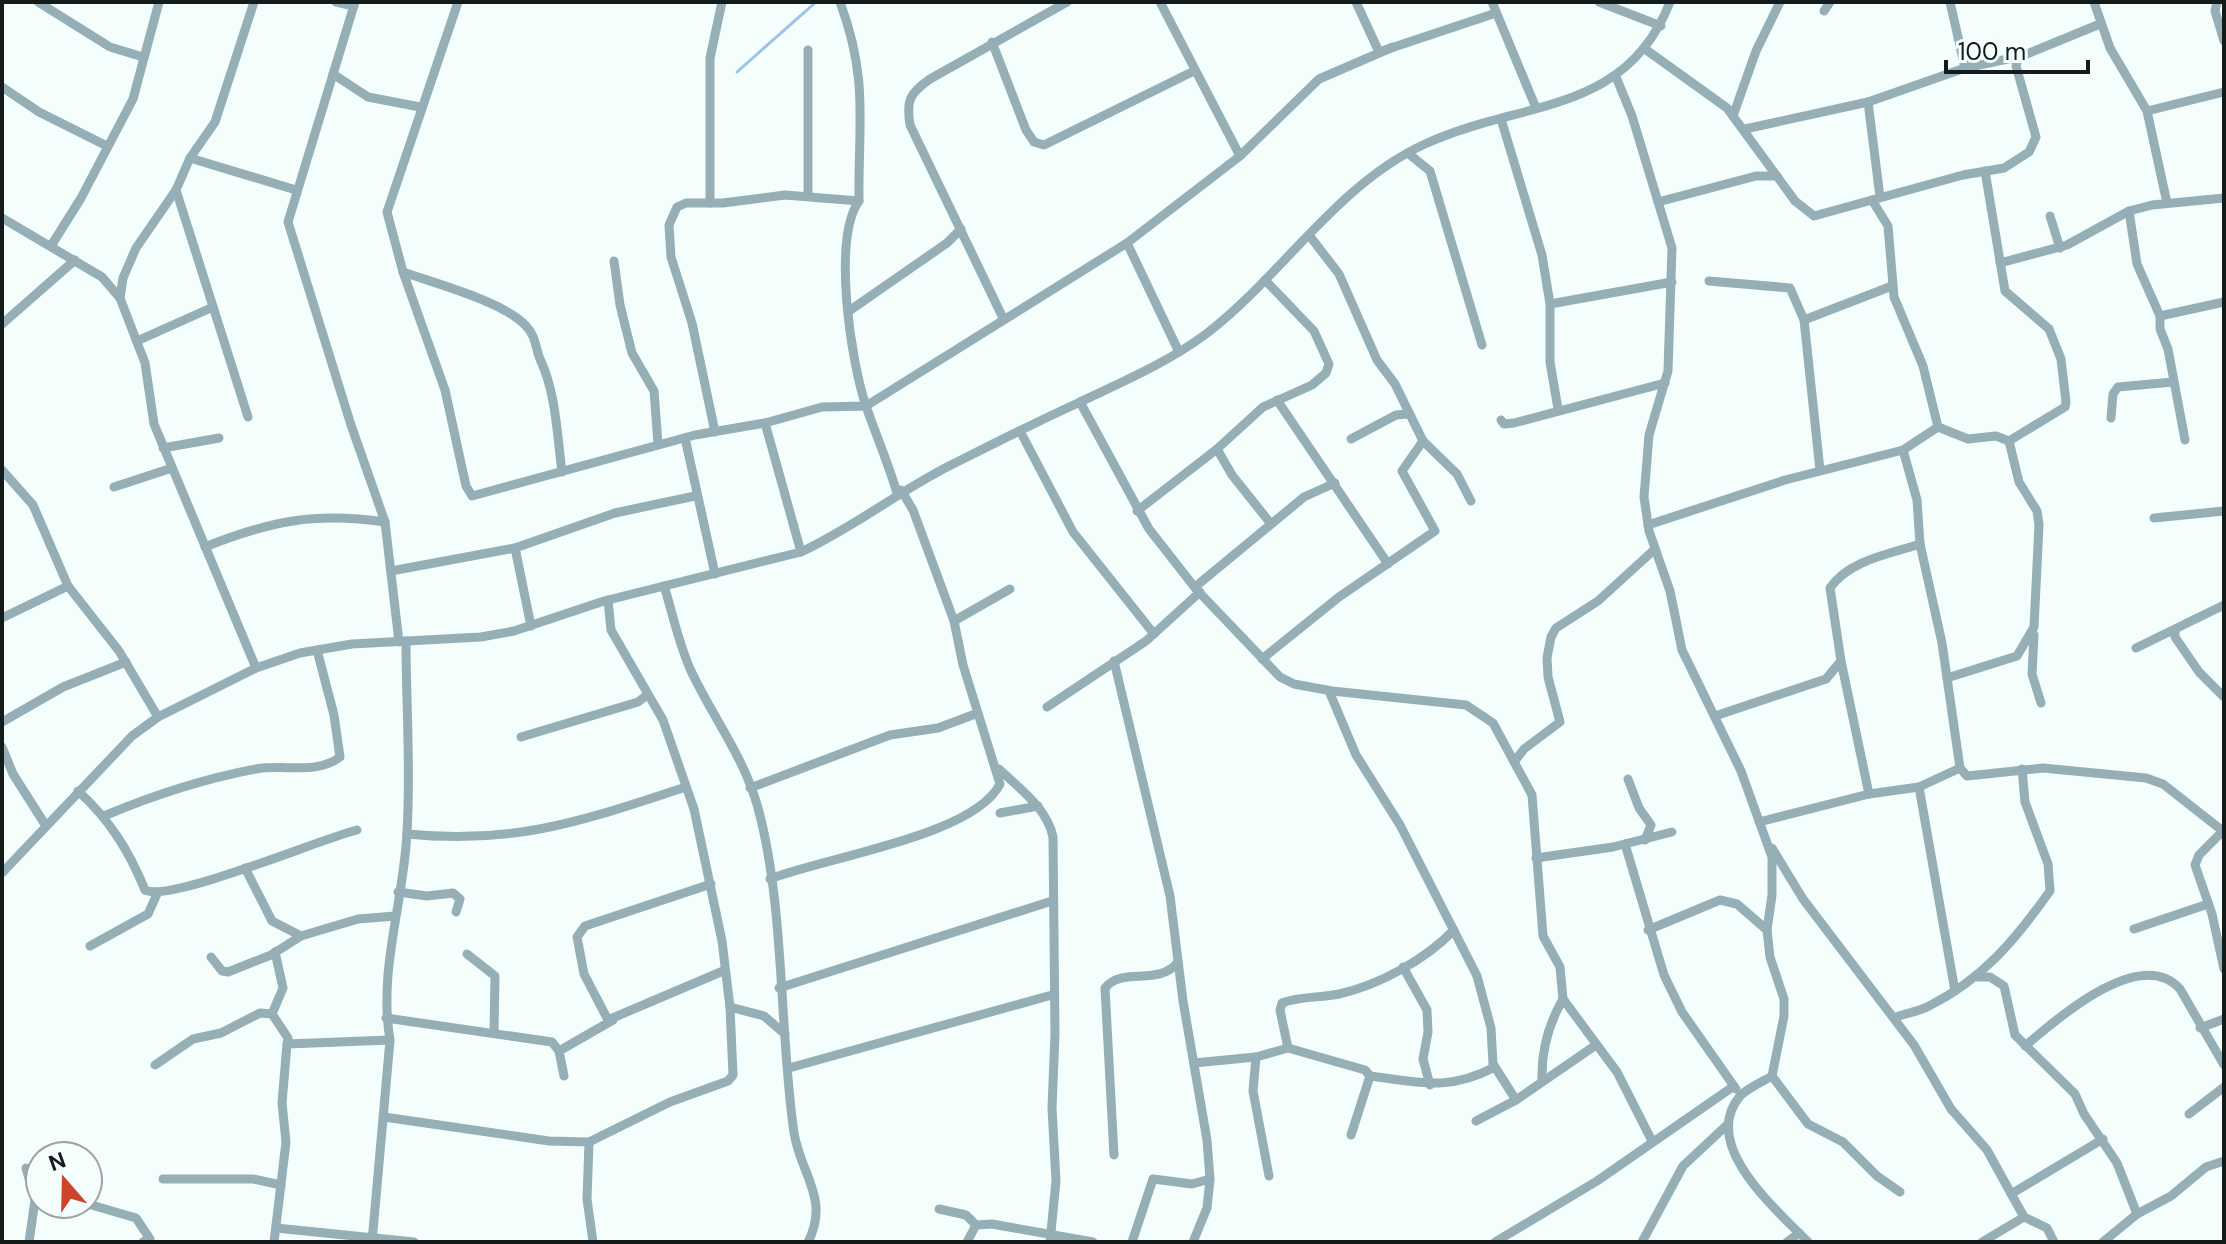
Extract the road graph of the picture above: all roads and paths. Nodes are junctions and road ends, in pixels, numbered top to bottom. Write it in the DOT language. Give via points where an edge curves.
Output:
graph roads {
  1 [pos="38,2"];
  2 [pos="159,2"];
  3 [pos="254,2"];
  4 [pos="336,2"];
  5 [pos="458,2"];
  6 [pos="722,2"];
  7 [pos="840,2"];
  8 [pos="1067,2"];
  9 [pos="1160,2"];
  10 [pos="1356,2"];
  11 [pos="1492,2"];
  12 [pos="1599,2"];
  13 [pos="1670,2"];
  14 [pos="1780,2"];
  15 [pos="1950,2"];
  16 [pos="2094,2"];
  17 [pos="2217,2"];
  18 [pos="355,4"];
  19 [pos="1496,13"];
  20 [pos="2100,24"];
  21 [pos="1661,26"];
  22 [pos="2224,41"];
  23 [pos="992,42"];
  24 [pos="1393,47"];
  25 [pos="1645,49"];
  26 [pos="808,50"];
  27 [pos="143,57"];
  28 [pos="2017,61"];
  29 [pos="1965,68"];
  30 [pos="1194,71"];
  31 [pos="333,74"];
  32 [pos="1616,77"];
  33 [pos="2,87"];
  34 [pos="2224,92"];
  35 [pos="1868,102"];
  36 [pos="420,107"];
  37 [pos="1536,108"];
  38 [pos="2147,111"];
  39 [pos="1733,116"];
  40 [pos="1501,119"];
  41 [pos="1745,129"];
  42 [pos="107,146"];
  43 [pos="1409,154"];
  44 [pos="1240,156"];
  45 [pos="190,158"];
  46 [pos="1765,159"];
  47 [pos="1985,171"];
  48 [pos="1756,176"];
  49 [pos="1777,176"];
  50 [pos="176,190"];
  51 [pos="296,190"];
  52 [pos="808,195"];
  53 [pos="1876,198"];
  54 [pos="2224,198"];
  55 [pos="859,201"];
  56 [pos="1658,202"];
  57 [pos="710,203"];
  58 [pos="2167,203"];
  59 [pos="2129,211"];
  60 [pos="2050,216"];
  61 [pos="2,218"];
  62 [pos="961,229"];
  63 [pos="1309,235"];
  64 [pos="1127,243"];
  65 [pos="51,246"];
  66 [pos="2060,248"];
  67 [pos="75,260"];
  68 [pos="614,261"];
  69 [pos="2000,263"];
  70 [pos="403,272"];
  71 [pos="1265,280"];
  72 [pos="1709,281"];
  73 [pos="1672,282"];
  74 [pos="1892,286"];
  75 [pos="120,298"];
  76 [pos="2224,302"];
  77 [pos="1550,304"];
  78 [pos="213,307"];
  79 [pos="849,311"];
  80 [pos="2160,316"];
  81 [pos="1003,318"];
  82 [pos="1804,320"];
  83 [pos="2,324"];
  84 [pos="137,341"];
  85 [pos="1482,345"];
  86 [pos="1179,352"];
  87 [pos="2173,382"];
  88 [pos="1665,383"];
  89 [pos="1277,400"];
  90 [pos="1080,402"];
  91 [pos="866,406"];
  92 [pos="1406,409"];
  93 [pos="1558,409"];
  94 [pos="248,417"];
  95 [pos="2111,418"];
  96 [pos="1501,420"];
  97 [pos="765,423"];
  98 [pos="1938,427"];
  99 [pos="1020,431"];
  100 [pos="715,432"];
  101 [pos="219,438"];
  102 [pos="685,438"];
  103 [pos="1351,439"];
  104 [pos="2185,440"];
  105 [pos="1423,441"];
  106 [pos="2009,441"];
  107 [pos="658,444"];
  108 [pos="163,448"];
  109 [pos="1217,449"];
  110 [pos="1903,450"];
  111 [pos="172,468"];
  112 [pos="2,470"];
  113 [pos="1820,470"];
  114 [pos="562,472"];
  115 [pos="1335,483"];
  116 [pos="114,487"];
  117 [pos="899,492"];
  118 [pos="695,496"];
  119 [pos="1471,501"];
  120 [pos="1137,511"];
  121 [pos="2224,511"];
  122 [pos="2154,518"];
  123 [pos="385,522"];
  124 [pos="1271,524"];
  125 [pos="1648,525"];
  126 [pos="1920,544"];
  127 [pos="205,547"];
  128 [pos="515,548"];
  129 [pos="1655,549"];
  130 [pos="801,552"];
  131 [pos="1388,564"];
  132 [pos="391,571"];
  133 [pos="715,574"];
  134 [pos="68,586"];
  135 [pos="664,586"];
  136 [pos="1010,589"];
  137 [pos="1197,589"];
  138 [pos="608,600"];
  139 [pos="2224,605"];
  140 [pos="2,618"];
  141 [pos="954,621"];
  142 [pos="531,626"];
  143 [pos="2034,627"];
  144 [pos="2175,630"];
  145 [pos="1154,634"];
  146 [pos="402,642"];
  147 [pos="2136,648"];
  148 [pos="317,650"];
  149 [pos="1262,659"];
  150 [pos="1114,661"];
  151 [pos="1841,661"];
  152 [pos="126,662"];
  153 [pos="256,668"];
  154 [pos="1947,678"];
  155 [pos="1329,691"];
  156 [pos="647,695"];
  157 [pos="2224,697"];
  158 [pos="2041,703"];
  159 [pos="1047,707"];
  160 [pos="978,713"];
  161 [pos="1715,716"];
  162 [pos="158,717"];
  163 [pos="2,722"];
  164 [pos="521,737"];
  165 [pos="2,747"];
  166 [pos="1514,762"];
  167 [pos="997,766"];
  168 [pos="1960,768"];
  169 [pos="2022,769"];
  170 [pos="1628,779"];
  171 [pos="686,787"];
  172 [pos="1919,787"];
  173 [pos="750,788"];
  174 [pos="78,791"];
  175 [pos="1869,794"];
  176 [pos="1038,806"];
  177 [pos="1000,813"];
  178 [pos="104,816"];
  179 [pos="1759,822"];
  180 [pos="46,826"];
  181 [pos="357,830"];
  182 [pos="2223,831"];
  183 [pos="1672,832"];
  184 [pos="407,834"];
  185 [pos="1649,836"];
  186 [pos="1768,842"];
  187 [pos="1625,844"];
  188 [pos="1536,858"];
  189 [pos="245,868"];
  190 [pos="2,873"];
  191 [pos="770,879"];
  192 [pos="711,884"];
  193 [pos="398,892"];
  194 [pos="157,894"];
  195 [pos="1052,901"];
  196 [pos="2208,904"];
  197 [pos="456,912"];
  198 [pos="395,916"];
  199 [pos="287,929"];
  200 [pos="2134,929"];
  201 [pos="1454,930"];
  202 [pos="1648,930"];
  203 [pos="1767,930"];
  204 [pos="301,936"];
  205 [pos="90,946"];
  206 [pos="280,950"];
  207 [pos="467,954"];
  208 [pos="211,957"];
  209 [pos="1178,962"];
  210 [pos="1403,967"];
  211 [pos="2224,969"];
  212 [pos="723,971"];
  213 [pos="1978,977"];
  214 [pos="779,988"];
  215 [pos="1955,991"];
  216 [pos="1052,995"];
  217 [pos="1563,999"];
  218 [pos="780,1003"];
  219 [pos="730,1007"];
  220 [pos="272,1014"];
  221 [pos="764,1016"];
  222 [pos="386,1018"];
  223 [pos="1894,1018"];
  224 [pos="2224,1019"];
  225 [pos="613,1020"];
  226 [pos="2200,1028"];
  227 [pos="494,1032"];
  228 [pos="785,1034"];
  229 [pos="390,1040"];
  230 [pos="287,1044"];
  231 [pos="1596,1045"];
  232 [pos="2025,1046"];
  233 [pos="1288,1048"];
  234 [pos="559,1051"];
  235 [pos="1256,1057"];
  236 [pos="1194,1063"];
  237 [pos="155,1065"];
  238 [pos="2224,1065"];
  239 [pos="1495,1067"];
  240 [pos="789,1068"];
  241 [pos="564,1076"];
  242 [pos="1370,1076"];
  243 [pos="1772,1076"];
  244 [pos="1542,1081"];
  245 [pos="1430,1085"];
  246 [pos="1734,1086"];
  247 [pos="2224,1087"];
  248 [pos="1741,1096"];
  249 [pos="1516,1100"];
  250 [pos="2189,1114"];
  251 [pos="384,1117"];
  252 [pos="1476,1121"];
  253 [pos="1728,1124"];
  254 [pos="1351,1135"];
  255 [pos="2103,1139"];
  256 [pos="1652,1141"];
  257 [pos="589,1142"];
  258 [pos="1114,1155"];
  259 [pos="2224,1161"];
  260 [pos="1269,1176"];
  261 [pos="163,1179"];
  262 [pos="1210,1179"];
  263 [pos="281,1185"];
  264 [pos="1900,1192"];
  265 [pos="2011,1194"];
  266 [pos="104,1209"];
  267 [pos="939,1209"];
  268 [pos="2137,1214"];
  269 [pos="2024,1217"];
  270 [pos="34,1220"];
  271 [pos="976,1225"];
  272 [pos="276,1228"];
  273 [pos="1799,1233"];
  274 [pos="1050,1238"];
  275 [pos="373,1239"];
  276 [pos="29,1242"];
  277 [pos="143,1242"];
  278 [pos="274,1242"];
  279 [pos="414,1242"];
  280 [pos="593,1242"];
  281 [pos="808,1242"];
  282 [pos="967,1242"];
  283 [pos="1093,1242"];
  284 [pos="1132,1242"];
  285 [pos="1193,1242"];
  286 [pos="1495,1242"];
  287 [pos="1642,1242"];
  288 [pos="1787,1242"];
  289 [pos="1808,1242"];
  290 [pos="1982,1242"];
  291 [pos="2054,1242"];
  292 [pos="2103,1242"];
  1 -- 27 [label="street" via="110,47"];
  2 -- 27 [label="street"];
  3 -- 45 [label="street" via="215,122"];
  4 -- 18 [label="street"];
  5 -- 36 [label="street"];
  6 -- 57 [label="street" via="710,58"];
  7 -- 55 [label="street" via="862,84"];
  8 -- 23 [label="street"];
  9 -- 30 [label="street"];
  10 -- 24 [label="street" via="1379,52"];
  11 -- 19 [label="street"];
  12 -- 21 [label="street"];
  13 -- 21 [label="street"];
  14 -- 39 [label="street"];
  15 -- 29 [label="street"];
  16 -- 20 [label="street"];
  17 -- 22 [label="street"];
  18 -- 31 [label="street"];
  19 -- 24 [label="street"];
  19 -- 37 [label="street"];
  20 -- 28 [label="street"];
  20 -- 38 [label="street"];
  21 -- 25 [label="street"];
  23 -- 30 [label="street" via="1026,130 1034,142 1044,145"];
  23 -- 62 [label="street" via="911,92 907,106 910,125"];
  24 -- 44 [label="street" via="1319,79"];
  25 -- 32 [label="street"];
  25 -- 39 [label="street"];
  26 -- 52 [label="street"];
  27 -- 42 [label="street" via="133,99"];
  28 -- 29 [label="street"];
  28 -- 47 [label="street" via="2036,137 2029,152 2012,164"];
  29 -- 35 [label="street"];
  30 -- 44 [label="street"];
  31 -- 36 [label="street" via="368,97"];
  31 -- 51 [label="street"];
  32 -- 37 [label="street"];
  32 -- 56 [label="street"];
  33 -- 42 [label="street"];
  34 -- 38 [label="street"];
  35 -- 41 [label="street"];
  35 -- 53 [label="street"];
  36 -- 70 [label="street" via="387,212"];
  37 -- 40 [label="street"];
  38 -- 58 [label="street"];
  39 -- 41 [label="street"];
  40 -- 43 [label="street"];
  40 -- 77 [label="street" via="1542,255"];
  41 -- 46 [label="street"];
  42 -- 65 [label="street"];
  43 -- 63 [label="street" via="1358,189"];
  43 -- 85 [label="street" via="1430,171"];
  44 -- 64 [label="street"];
  45 -- 50 [label="street"];
  45 -- 51 [label="street"];
  46 -- 48 [label="street"];
  46 -- 49 [label="street"];
  47 -- 53 [label="street"];
  47 -- 69 [label="street"];
  48 -- 49 [label="street"];
  48 -- 56 [label="street"];
  49 -- 53 [label="street" via="1814,216"];
  50 -- 75 [label="street" via="136,248"];
  50 -- 78 [label="street"];
  51 -- 123 [label="street" via="288,222"];
  52 -- 55 [label="street"];
  52 -- 57 [label="street"];
  53 -- 74 [label="street" via="1888,226"];
  54 -- 58 [label="street"];
  55 -- 79 [label="street" via="851,211 845,250"];
  56 -- 73 [label="street" via="1672,248"];
  57 -- 100 [label="street" via="677,207 669,225 671,257 692,323"];
  58 -- 59 [label="street"];
  59 -- 66 [label="street"];
  59 -- 80 [label="street" via="2137,264"];
  60 -- 66 [label="street"];
  61 -- 65 [label="street"];
  62 -- 79 [label="street"];
  62 -- 81 [label="street"];
  63 -- 71 [label="street"];
  63 -- 92 [label="street" via="1339,274 1380,368 1395,384"];
  64 -- 81 [label="street"];
  64 -- 86 [label="street"];
  65 -- 67 [label="street"];
  66 -- 69 [label="street"];
  67 -- 75 [label="street" via="102,277"];
  67 -- 83 [label="street"];
  68 -- 107 [label="street" via="632,353 654,391"];
  69 -- 106 [label="street" via="2005,291 2049,329 2061,359 2066,402"];
  70 -- 114 [label="street" via="480,299 525,324 549,375"];
  70 -- 114 [label="street" via="445,390 472,496"];
  71 -- 86 [label="street"];
  71 -- 89 [label="street" via="1314,331 1329,364 1320,379"];
  72 -- 82 [label="street" via="1790,288"];
  73 -- 77 [label="street"];
  73 -- 88 [label="street"];
  74 -- 82 [label="street"];
  74 -- 98 [label="street" via="1923,366"];
  75 -- 84 [label="street"];
  76 -- 80 [label="street"];
  77 -- 93 [label="street" via="1549,348"];
  78 -- 84 [label="street"];
  78 -- 94 [label="street"];
  79 -- 91 [label="street"];
  80 -- 87 [label="street"];
  81 -- 91 [label="street"];
  82 -- 113 [label="street"];
  84 -- 108 [label="street"];
  86 -- 90 [label="street"];
  87 -- 95 [label="street" via="2118,387"];
  87 -- 104 [label="street"];
  88 -- 93 [label="street"];
  88 -- 125 [label="street" via="1649,435 1644,497"];
  89 -- 109 [label="street"];
  89 -- 115 [label="street"];
  90 -- 99 [label="street"];
  90 -- 120 [label="street"];
  91 -- 97 [label="street" via="822,407"];
  91 -- 117 [label="street"];
  92 -- 103 [label="street"];
  92 -- 105 [label="street"];
  93 -- 96 [label="street" via="1514,423"];
  97 -- 100 [label="street"];
  97 -- 130 [label="street"];
  98 -- 106 [label="street" via="1968,439 1996,436"];
  98 -- 110 [label="street"];
  99 -- 117 [label="street"];
  99 -- 145 [label="street" via="1073,532"];
  100 -- 102 [label="street"];
  101 -- 108 [label="street"];
  102 -- 107 [label="street"];
  102 -- 118 [label="street"];
  105 -- 119 [label="street" via="1457,474"];
  105 -- 131 [label="street" via="1402,471 1435,531"];
  106 -- 143 [label="street" via="2019,482 2037,511 2039,525"];
  107 -- 114 [label="street"];
  108 -- 111 [label="street"];
  109 -- 120 [label="street"];
  109 -- 124 [label="street"];
  110 -- 113 [label="street"];
  110 -- 126 [label="street" via="1917,500"];
  111 -- 116 [label="street"];
  111 -- 127 [label="street"];
  112 -- 134 [label="street" via="33,505"];
  113 -- 125 [label="street"];
  115 -- 124 [label="street" via="1304,497"];
  115 -- 131 [label="street"];
  117 -- 130 [label="street"];
  117 -- 141 [label="street" via="913,510"];
  118 -- 128 [label="street" via="615,513"];
  118 -- 133 [label="street"];
  120 -- 137 [label="street"];
  121 -- 122 [label="street"];
  123 -- 127 [label="street" via="328,515 254,527"];
  123 -- 132 [label="street"];
  124 -- 137 [label="street"];
  125 -- 129 [label="street"];
  126 -- 151 [label="street" via="1837,577 1830,588"];
  126 -- 154 [label="street"];
  127 -- 153 [label="street"];
  128 -- 132 [label="street"];
  128 -- 142 [label="street"];
  129 -- 161 [label="street" via="1682,650"];
  129 -- 166 [label="street" via="1598,601 1556,628 1547,658 1560,722"];
  130 -- 133 [label="street"];
  131 -- 149 [label="street"];
  132 -- 146 [label="street"];
  133 -- 135 [label="street"];
  134 -- 140 [label="street"];
  134 -- 152 [label="street"];
  135 -- 138 [label="street"];
  135 -- 173 [label="street" via="691,672 716,712"];
  136 -- 141 [label="street"];
  137 -- 145 [label="street"];
  137 -- 149 [label="street"];
  138 -- 142 [label="street"];
  138 -- 156 [label="street" via="611,630"];
  139 -- 144 [label="street"];
  141 -- 160 [label="street"];
  142 -- 146 [label="street" via="481,637"];
  143 -- 154 [label="street" via="2017,656"];
  143 -- 158 [label="street" via="2032,674"];
  144 -- 147 [label="street"];
  144 -- 157 [label="street" via="2199,672"];
  145 -- 150 [label="street"];
  146 -- 148 [label="street"];
  146 -- 184 [label="street"];
  148 -- 153 [label="street"];
  148 -- 178 [label="street" via="340,757 328,765 259,768 199,781"];
  149 -- 155 [label="street" via="1294,684"];
  150 -- 159 [label="street"];
  150 -- 209 [label="street" via="1170,896"];
  151 -- 161 [label="street" via="1826,679"];
  151 -- 175 [label="street"];
  152 -- 162 [label="street"];
  152 -- 163 [label="street" via="63,687"];
  153 -- 162 [label="street"];
  154 -- 168 [label="street"];
  155 -- 166 [label="street" via="1466,705 1493,723"];
  155 -- 201 [label="street" via="1356,755 1400,825"];
  156 -- 164 [label="street"];
  156 -- 171 [label="street" via="674,746"];
  160 -- 167 [label="street"];
  160 -- 173 [label="street" via="938,728 890,735"];
  161 -- 179 [label="street"];
  162 -- 174 [label="street"];
  165 -- 180 [label="street"];
  166 -- 188 [label="street" via="1532,795"];
  167 -- 176 [label="street"];
  167 -- 191 [label="street" via="1000,784 995,792 950,824"];
  168 -- 169 [label="street" via="1967,776 1980,777"];
  168 -- 172 [label="street"];
  169 -- 182 [label="street" via="2157,780"];
  169 -- 213 [label="street" via="2025,802 2052,882 2032,917"];
  170 -- 185 [label="street" via="1649,821"];
  171 -- 184 [label="street" via="566,825 511,836"];
  171 -- 192 [label="street"];
  172 -- 175 [label="street"];
  172 -- 215 [label="street"];
  173 -- 191 [label="street"];
  174 -- 178 [label="street"];
  174 -- 180 [label="street"];
  175 -- 179 [label="street"];
  176 -- 177 [label="street"];
  176 -- 195 [label="street" via="1053,837"];
  178 -- 194 [label="street" via="145,890"];
  179 -- 186 [label="street"];
  180 -- 190 [label="street"];
  181 -- 189 [label="street"];
  182 -- 196 [label="street" via="2196,859"];
  183 -- 185 [label="street"];
  184 -- 193 [label="street"];
  185 -- 187 [label="street"];
  186 -- 203 [label="street" via="1772,895"];
  186 -- 223 [label="street" via="1803,899"];
  187 -- 188 [label="street"];
  187 -- 202 [label="street"];
  188 -- 217 [label="street" via="1543,936 1560,967"];
  189 -- 194 [label="street"];
  189 -- 199 [label="street" via="272,921"];
  191 -- 214 [label="street"];
  192 -- 212 [label="street"];
  192 -- 225 [label="street" via="580,930 584,974 605,1015"];
  193 -- 197 [label="street" via="453,893 460,899"];
  193 -- 198 [label="street"];
  194 -- 205 [label="street" via="148,914"];
  195 -- 214 [label="street"];
  195 -- 216 [label="street"];
  196 -- 200 [label="street"];
  196 -- 211 [label="street"];
  198 -- 204 [label="street" via="358,919"];
  198 -- 222 [label="street"];
  199 -- 204 [label="street"];
  199 -- 206 [label="street"];
  201 -- 210 [label="street"];
  201 -- 239 [label="street" via="1477,976"];
  202 -- 203 [label="street" via="1720,900 1737,904"];
  202 -- 246 [label="street" via="1678,1004"];
  203 -- 243 [label="street" via="1784,999"];
  204 -- 206 [label="street"];
  206 -- 208 [label="street" via="228,972"];
  206 -- 220 [label="street" via="283,988"];
  207 -- 227 [label="street" via="495,976"];
  209 -- 236 [label="street"];
  209 -- 258 [label="street" via="1161,976 1118,979 1105,988"];
  210 -- 233 [label="street" via="1339,994 1282,1003"];
  210 -- 245 [label="street" via="1427,1010 1423,1059"];
  212 -- 219 [label="street"];
  212 -- 225 [label="street"];
  213 -- 215 [label="street"];
  213 -- 232 [label="street" via="2004,986 2015,1035"];
  214 -- 218 [label="street"];
  215 -- 223 [label="street" via="1925,1009"];
  216 -- 240 [label="street"];
  216 -- 274 [label="street" via="1056,1181"];
  217 -- 231 [label="street"];
  217 -- 244 [label="street" via="1541,1057"];
  218 -- 221 [label="street"];
  218 -- 228 [label="street"];
  219 -- 221 [label="street"];
  219 -- 257 [label="street" via="733,1075 728,1081 670,1102"];
  220 -- 230 [label="street"];
  220 -- 237 [label="street" via="260,1013 221,1033 193,1039"];
  221 -- 228 [label="street"];
  222 -- 227 [label="street"];
  222 -- 229 [label="street"];
  223 -- 265 [label="street" via="1951,1109 1987,1150"];
  224 -- 226 [label="street"];
  225 -- 234 [label="street"];
  226 -- 232 [label="street" via="2171,979 2127,976"];
  226 -- 238 [label="street"];
  227 -- 234 [label="street" via="552,1042"];
  228 -- 240 [label="street"];
  229 -- 230 [label="street"];
  229 -- 251 [label="street"];
  230 -- 263 [label="street"];
  231 -- 244 [label="street"];
  231 -- 256 [label="street" via="1617,1072"];
  232 -- 255 [label="street" via="2075,1094"];
  233 -- 235 [label="street"];
  233 -- 242 [label="street" via="1365,1070"];
  234 -- 241 [label="street"];
  235 -- 236 [label="street"];
  235 -- 260 [label="street" via="1253,1091"];
  236 -- 262 [label="street"];
  239 -- 245 [label="street" via="1467,1080"];
  239 -- 249 [label="street"];
  240 -- 281 [label="street" via="794,1134 818,1205"];
  242 -- 245 [label="street"];
  242 -- 254 [label="street"];
  243 -- 248 [label="street"];
  243 -- 264 [label="street" via="1808,1124 1843,1142"];
  244 -- 249 [label="street"];
  246 -- 248 [label="street"];
  246 -- 256 [label="street"];
  247 -- 250 [label="street"];
  248 -- 253 [label="street"];
  249 -- 252 [label="street"];
  251 -- 257 [label="street"];
  251 -- 275 [label="street"];
  253 -- 273 [label="street" via="1733,1153 1748,1178"];
  253 -- 287 [label="street" via="1683,1166"];
  255 -- 265 [label="street"];
  255 -- 268 [label="street"];
  256 -- 286 [label="street"];
  257 -- 280 [label="street" via="587,1199"];
  259 -- 268 [label="street" via="2206,1167 2171,1196"];
  261 -- 263 [label="street" via="253,1179"];
  262 -- 284 [label="street" via="1192,1184 1153,1179"];
  262 -- 285 [label="street" via="1207,1208"];
  263 -- 272 [label="street"];
  265 -- 269 [label="street"];
  266 -- 277 [label="street" via="136,1218 150,1239"];
  267 -- 271 [label="street" via="966,1215"];
  268 -- 292 [label="street"];
  269 -- 290 [label="street"];
  269 -- 291 [label="street" via="2047,1228"];
  270 -- 276 [label="street"];
  271 -- 274 [label="street"];
  271 -- 282 [label="street"];
  272 -- 275 [label="street"];
  272 -- 278 [label="street"];
  273 -- 288 [label="street"];
  273 -- 289 [label="street"];
  274 -- 283 [label="street"];
  275 -- 279 [label="street"];
}
